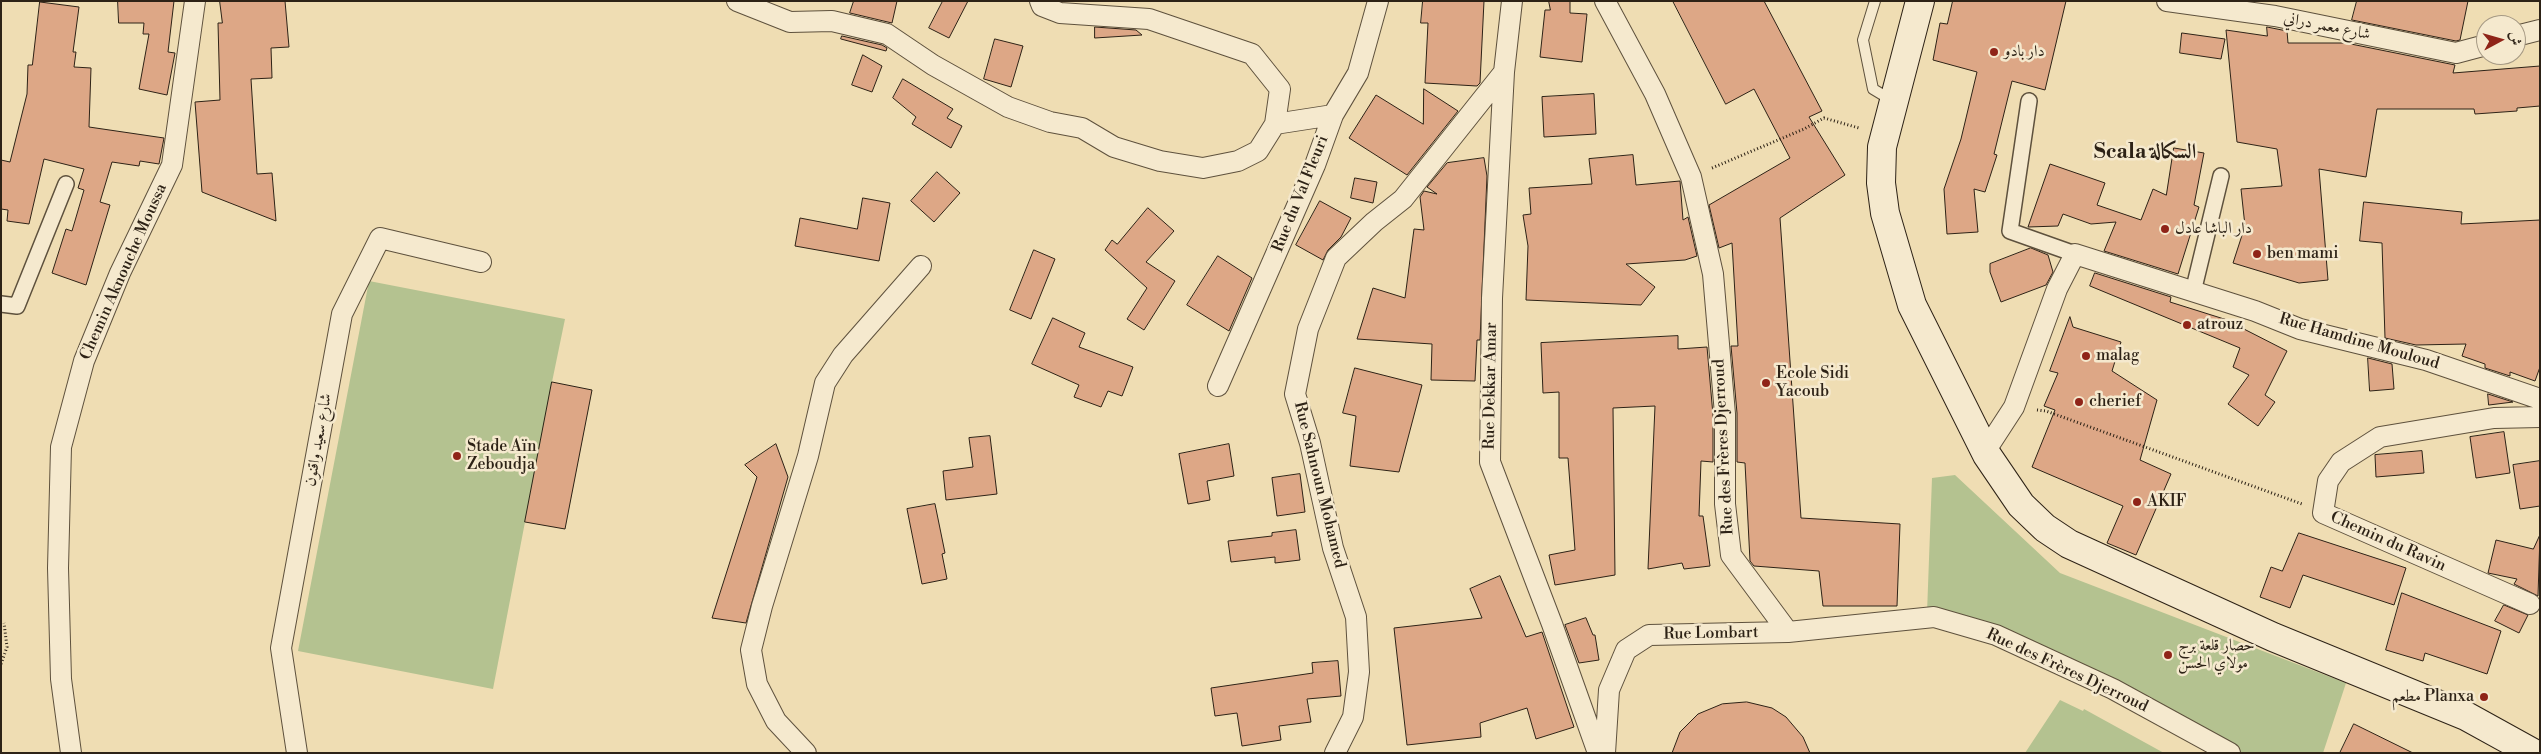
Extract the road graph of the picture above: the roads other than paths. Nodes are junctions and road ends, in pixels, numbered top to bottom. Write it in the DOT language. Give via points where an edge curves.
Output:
graph roads {
  1 [pos="195,1"];
  2 [pos="737,1"];
  3 [pos="1040,1"];
  4 [pos="1378,1"];
  5 [pos="1512,1"];
  6 [pos="1605,1"];
  7 [pos="1875,1"];
  8 [pos="1920,1"];
  9 [pos="2167,1"];
  10 [pos="2540,30"];
  11 [pos="2526,34"];
  12 [pos="2476,47"];
  13 [pos="1504,72"];
  14 [pos="1894,101"];
  15 [pos="2029,101"];
  16 [pos="1333,115"];
  17 [pos="1274,124"];
  18 [pos="2221,176"];
  19 [pos="66,184"];
  20 [pos="2075,254"];
  21 [pos="481,262"];
  22 [pos="921,266"];
  23 [pos="2193,292"];
  24 [pos="1,304"];
  25 [pos="1218,386"];
  26 [pos="2540,399"];
  27 [pos="2540,417"];
  28 [pos="1987,456"];
  29 [pos="2530,604"];
  30 [pos="1788,632"];
  31 [pos="71,753"];
  32 [pos="297,753"];
  33 [pos="806,753"];
  34 [pos="1335,753"];
  35 [pos="1598,753"];
  36 [pos="1605,753"];
  37 [pos="2230,753"];
  38 [pos="2533,753"];
  1 -- 31 [label="street, Chemin Aknouche Moussa" via="172,165 120,273 84,361 61,447 58,568 61,678"];
  2 -- 17 [label="street" via="790,22 832,21 887,34 933,66 1008,107 1050,122 1082,128 1114,147 1160,161 1203,168 1238,161 1258,151"];
  3 -- 17 [label="street" via="1042,6 1060,13 1148,19 1252,54 1280,89"];
  4 -- 16 [label="street, Rue du Val Fleuri" via="1358,73"];
  5 -- 13 [label="street, Rue Dekkar Amar"];
  6 -- 30 [label="street, Rue des Frères Djerroud" via="1655,94 1691,177 1713,274 1725,414 1725,504 1731,554"];
  7 -- 14 [label="lane" via="1863,40 1873,89"];
  8 -- 14 [label="main road"];
  9 -- 12 [label="street, شارع معمر دراني" via="2275,16 2456,53"];
  10 -- 11 [label="street"];
  13 -- 34 [label="street, Rue Sahnoun Mohamed" via="1403,199 1336,258 1308,329 1296,394 1333,548 1356,617 1359,672 1353,717"];
  13 -- 35 [label="street, Rue Dekkar Amar" via="1492,298 1490,462"];
  14 -- 28 [label="main road" via="1885,136 1881,183 1885,213 1912,305"];
  15 -- 20 [label="street" via="2010,231"];
  16 -- 17 [label="street"];
  16 -- 25 [label="street, Rue du Val Fleuri"];
  18 -- 23 [label="street"];
  19 -- 24 [label="street" via="17,306"];
  20 -- 23 [label="street, Rue Hamdine Mouloud"];
  20 -- 28 [label="street" via="2057,290 2014,407 1988,447"];
  21 -- 32 [label="street, شارع سعيد واقنون" via="380,238 342,314 281,648"];
  22 -- 33 [label="street" via="843,356 825,383 808,456 751,650 757,684 776,721"];
  23 -- 26 [label="street, Rue Hamdine Mouloud" via="2300,329 2426,360"];
  27 -- 29 [label="street, Chemin du Ravin" via="2494,418 2380,437 2341,462 2328,481 2323,513"];
  28 -- 38 [label="main road" via="2021,505 2045,528 2069,544 2273,637 2466,716"];
  30 -- 36 [label="street, Rue Lombart" via="1650,635 1626,650 1609,690"];
  30 -- 37 [label="street, Rue des Frères Djerroud" via="1934,618 1996,635 2112,689"];
}
